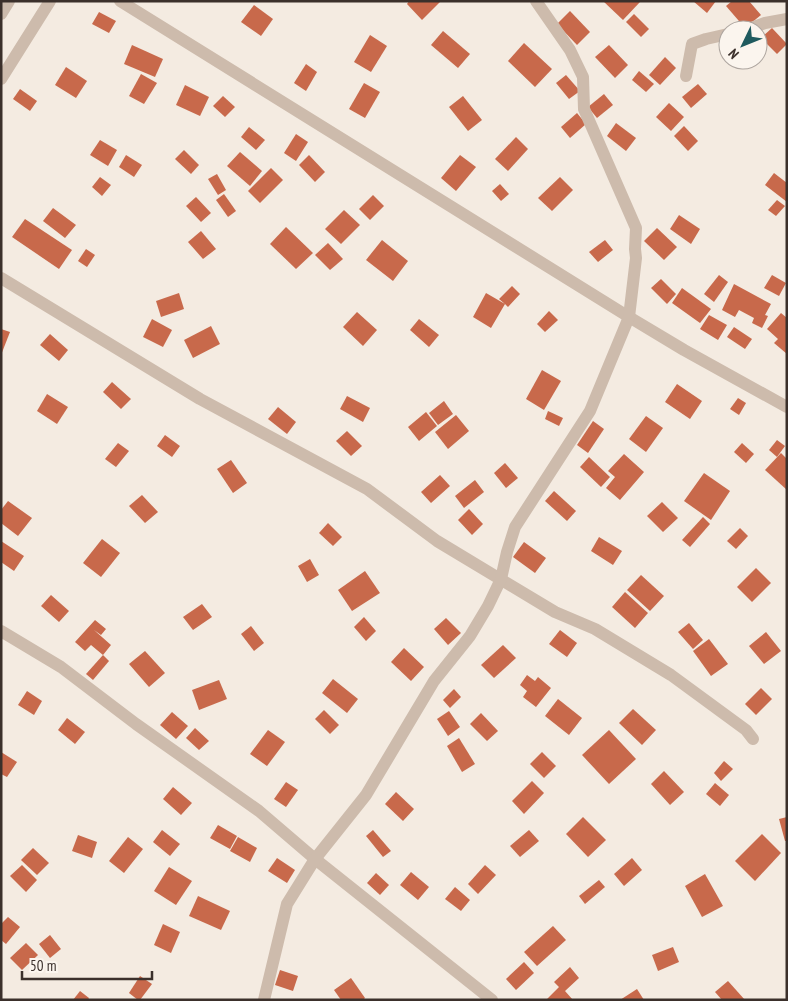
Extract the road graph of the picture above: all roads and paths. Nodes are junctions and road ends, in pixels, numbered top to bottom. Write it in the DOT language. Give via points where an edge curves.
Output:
graph roads {
  1 [pos="9,1"];
  2 [pos="50,1"];
  3 [pos="120,1"];
  4 [pos="536,1"];
  5 [pos="1,14"];
  6 [pos="787,19"];
  7 [pos="768,22"];
  8 [pos="718,36"];
  9 [pos="686,76"];
  10 [pos="1,79"];
  11 [pos="1,278"];
  12 [pos="629,317"];
  13 [pos="787,407"];
  14 [pos="501,579"];
  15 [pos="1,631"];
  16 [pos="753,739"];
  17 [pos="315,859"];
  18 [pos="264,1000"];
  19 [pos="492,1000"];
  1 -- 5 [label="street"];
  2 -- 10 [label="street"];
  3 -- 12 [label="street"];
  4 -- 12 [label="street" via="570,50 583,77 584,109 636,228"];
  6 -- 7 [label="street"];
  8 -- 9 [label="street" via="692,44"];
  11 -- 14 [label="street" via="200,399 367,489 437,541"];
  12 -- 13 [label="street"];
  12 -- 14 [label="street" via="590,411 515,528"];
  14 -- 16 [label="street" via="671,675 746,730"];
  14 -- 17 [label="street" via="470,636 434,681 366,796"];
  15 -- 17 [label="street" via="61,667 259,811"];
  17 -- 18 [label="street" via="287,904"];
  17 -- 19 [label="street"];
}
